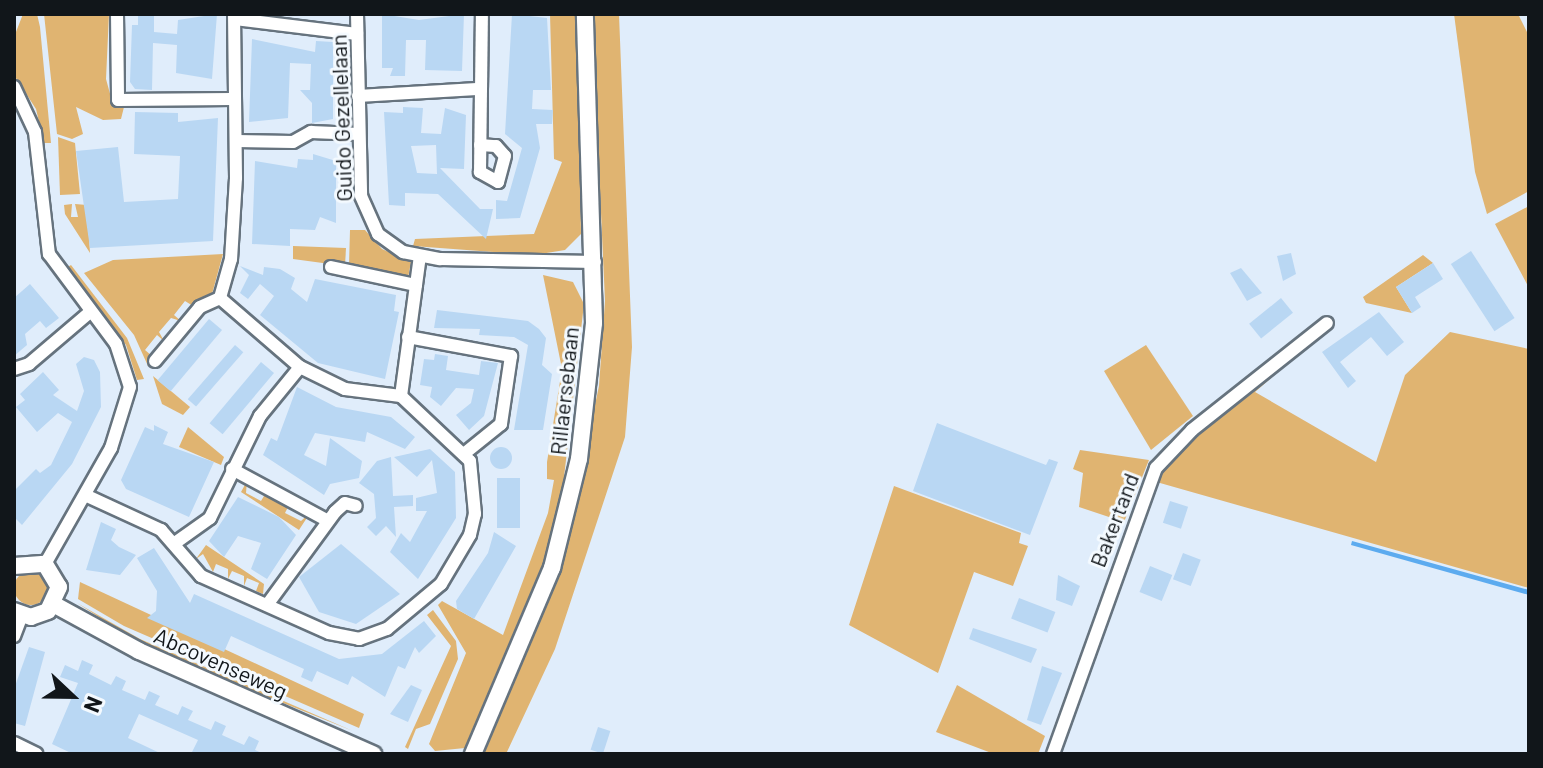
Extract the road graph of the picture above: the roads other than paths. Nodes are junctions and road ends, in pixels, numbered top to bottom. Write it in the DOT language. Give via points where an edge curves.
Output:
graph roads {
  1 [pos="117,14"];
  2 [pos="357,14"];
  3 [pos="482,14"];
  4 [pos="585,14"];
  5 [pos="235,17"];
  6 [pos="357,34"];
  7 [pos="14,87"];
  8 [pos="477,89"];
  9 [pos="358,96"];
  10 [pos="232,99"];
  11 [pos="359,134"];
  12 [pos="237,141"];
  13 [pos="480,145"];
  14 [pos="420,256"];
  15 [pos="595,262"];
  16 [pos="331,267"];
  17 [pos="416,285"];
  18 [pos="220,298"];
  19 [pos="89,313"];
  20 [pos="1327,323"];
  21 [pos="408,337"];
  22 [pos="155,361"];
  23 [pos="300,367"];
  24 [pos="14,369"];
  25 [pos="401,396"];
  26 [pos="465,453"];
  27 [pos="232,469"];
  28 [pos="85,495"];
  29 [pos="356,506"];
  30 [pos="328,521"];
  31 [pos="175,543"];
  32 [pos="15,564"];
  33 [pos="45,564"];
  34 [pos="55,605"];
  35 [pos="267,605"];
  36 [pos="18,613"];
  37 [pos="14,636"];
  38 [pos="14,743"];
  39 [pos="37,754"];
  40 [pos="373,754"];
  41 [pos="473,754"];
  42 [pos="1053,754"];
  1 -- 10 [label="street" via="118,100"];
  2 -- 6 [label="street, Guido Gezellelaan"];
  3 -- 8 [label="street"];
  4 -- 15 [label="street, Rillaersebaan"];
  5 -- 6 [label="street"];
  5 -- 10 [label="street"];
  6 -- 9 [label="street, Guido Gezellelaan"];
  7 -- 19 [label="street" via="35,132 49,254"];
  8 -- 9 [label="street"];
  8 -- 13 [label="street"];
  9 -- 11 [label="street, Guido Gezellelaan"];
  10 -- 12 [label="street"];
  11 -- 12 [label="street"];
  11 -- 14 [label="street, Guido Gezellelaan" via="361,196 371,224 390,245"];
  12 -- 18 [label="street" via="231,259"];
  14 -- 15 [label="street, Guido Gezellelaan" via="505,265"];
  14 -- 17 [label="street"];
  15 -- 41 [label="street, Rillaersebaan" via="592,349 567,516 536,609"];
  16 -- 17 [label="street"];
  17 -- 21 [label="street"];
  18 -- 22 [label="street" via="200,307"];
  18 -- 23 [label="street"];
  19 -- 24 [label="street" via="29,364"];
  19 -- 28 [label="street" via="116,344 130,387 120,427"];
  20 -- 42 [label="street, Bakertand" via="1192,430 1156,468"];
  21 -- 25 [label="street"];
  21 -- 26 [label="street" via="511,356 501,424"];
  23 -- 25 [label="street" via="345,389"];
  23 -- 27 [label="street" via="260,416"];
  25 -- 26 [label="street"];
  26 -- 35 [label="street" via="475,478 470,535 441,584 387,629 369,638 337,636"];
  27 -- 30 [label="street"];
  27 -- 31 [label="street" via="210,518"];
  28 -- 31 [label="street" via="161,530"];
  28 -- 33 [label="street"];
  29 -- 30 [label="street" via="345,503"];
  30 -- 35 [label="street"];
  31 -- 35 [label="street" via="201,576"];
  32 -- 33 [label="street"];
  33 -- 34 [label="street" via="59,587"];
  34 -- 36 [label="street" via="40,615"];
  34 -- 40 [label="street, Abcovenseweg" via="139,651"];
  36 -- 37 [label="street"];
  38 -- 39 [label="street"];
}
